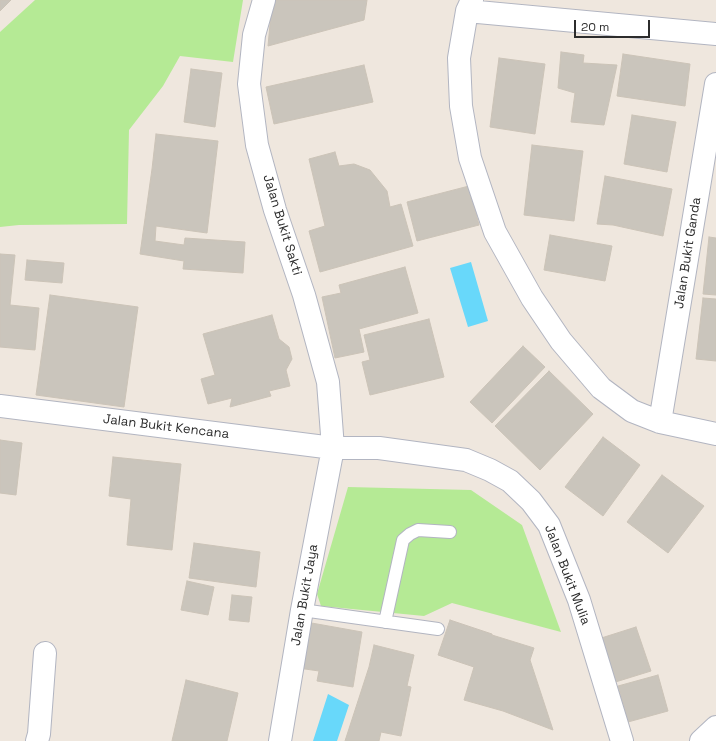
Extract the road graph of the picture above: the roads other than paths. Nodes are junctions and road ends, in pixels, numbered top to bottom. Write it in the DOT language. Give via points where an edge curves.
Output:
graph roads {
  1 [pos="264,0"];
  2 [pos="470,5"];
  3 [pos="716,34"];
  4 [pos="716,84"];
  5 [pos="0,406"];
  6 [pos="660,422"];
  7 [pos="716,434"];
  8 [pos="333,448"];
  9 [pos="450,532"];
  10 [pos="302,610"];
  11 [pos="385,622"];
  12 [pos="438,629"];
  13 [pos="44,653"];
  14 [pos="716,727"];
  15 [pos="37,741"];
  16 [pos="280,741"];
  17 [pos="622,741"];
  18 [pos="701,741"];
  1 -- 8 [label="street, Jalan Bukit Sakti" via="254,35 249,84 257,145 328,382"];
  2 -- 3 [label="street"];
  2 -- 6 [label="street" via="459,58 461,106 470,158 495,232 532,298 561,341 601,388 632,411"];
  4 -- 6 [label="street, Jalan Bukit Ganda"];
  5 -- 8 [label="street, Jalan Bukit Kencana"];
  6 -- 7 [label="street"];
  8 -- 10 [label="street, Jalan Bukit Jaya"];
  8 -- 17 [label="street, Jalan Bukit Mulia" via="379,448 466,460 510,481 531,501 549,525 579,600"];
  9 -- 11 [label="lane" via="418,530 403,540"];
  10 -- 11 [label="lane"];
  10 -- 16 [label="street, Jalan Bukit Jaya"];
  11 -- 12 [label="lane"];
  13 -- 15 [label="street"];
  14 -- 18 [label="street"];
}
